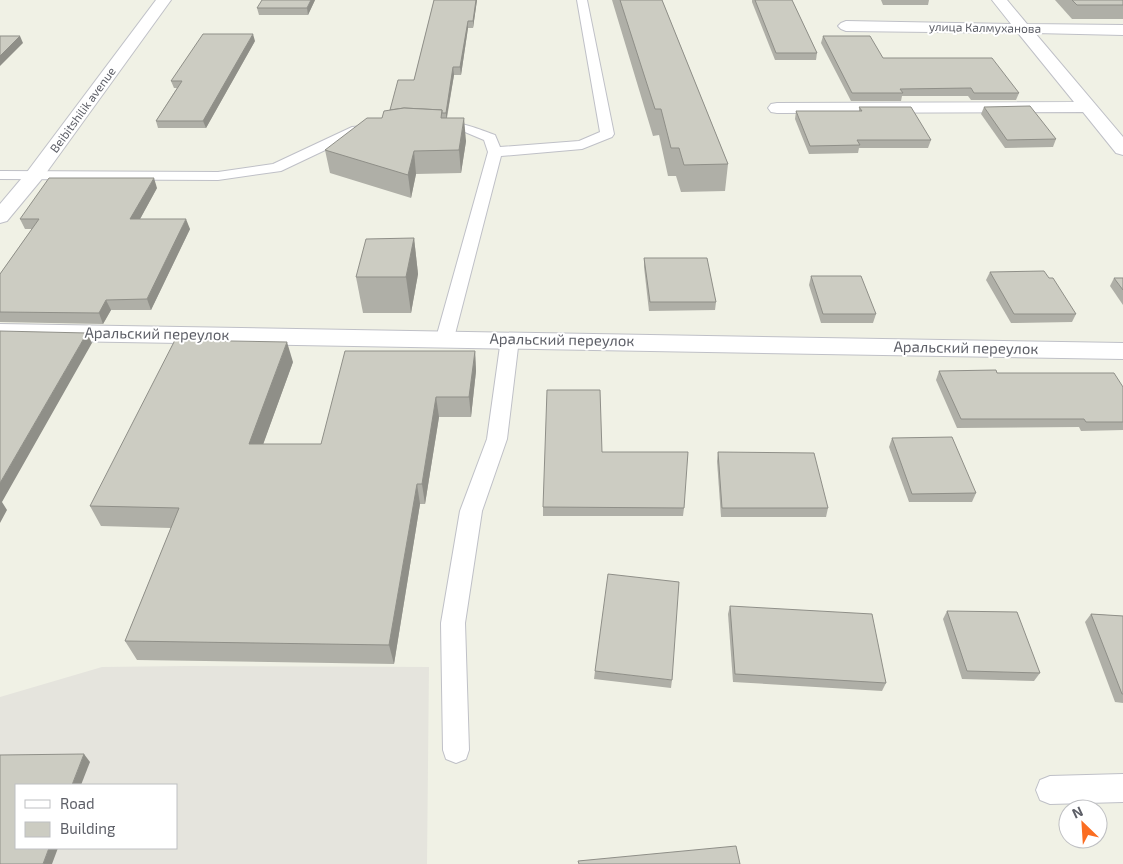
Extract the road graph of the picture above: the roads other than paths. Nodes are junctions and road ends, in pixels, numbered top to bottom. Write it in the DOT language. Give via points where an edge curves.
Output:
graph roads {
  1 [pos="164,0"];
  2 [pos="582,0"];
  3 [pos="999,0"];
  4 [pos="846,26"];
  5 [pos="1024,29"];
  6 [pos="1123,30"];
  7 [pos="1089,107"];
  8 [pos="777,108"];
  9 [pos="427,126"];
  10 [pos="374,128"];
  11 [pos="1123,149"];
  12 [pos="495,152"];
  13 [pos="0,175"];
  14 [pos="34,176"];
  15 [pos="0,217"];
  16 [pos="0,332"];
  17 [pos="445,338"];
  18 [pos="510,340"];
  19 [pos="1123,351"];
  20 [pos="456,750"];
  21 [pos="1123,788"];
  22 [pos="1050,790"];
  1 -- 14 [label="street, Beibitshilik avenue"];
  2 -- 12 [label="lane" via="607,134 582,145"];
  3 -- 5 [label="street"];
  4 -- 5 [label="street, улица Калмуханова"];
  5 -- 6 [label="street, улица Калмуханова"];
  5 -- 7 [label="street"];
  7 -- 8 [label="street"];
  7 -- 11 [label="street"];
  9 -- 12 [label="lane" via="467,128 490,138"];
  10 -- 14 [label="lane" via="357,130 276,168 218,176"];
  12 -- 17 [label="lane"];
  13 -- 14 [label="lane"];
  14 -- 15 [label="street, Beibitshilik avenue"];
  16 -- 17 [label="street, Аральский переулок"];
  17 -- 18 [label="street, Аральский переулок"];
  18 -- 19 [label="street, Аральский переулок"];
  18 -- 20 [label="lane" via="497,438 471,512 453,624"];
  21 -- 22 [label="lane"];
}
